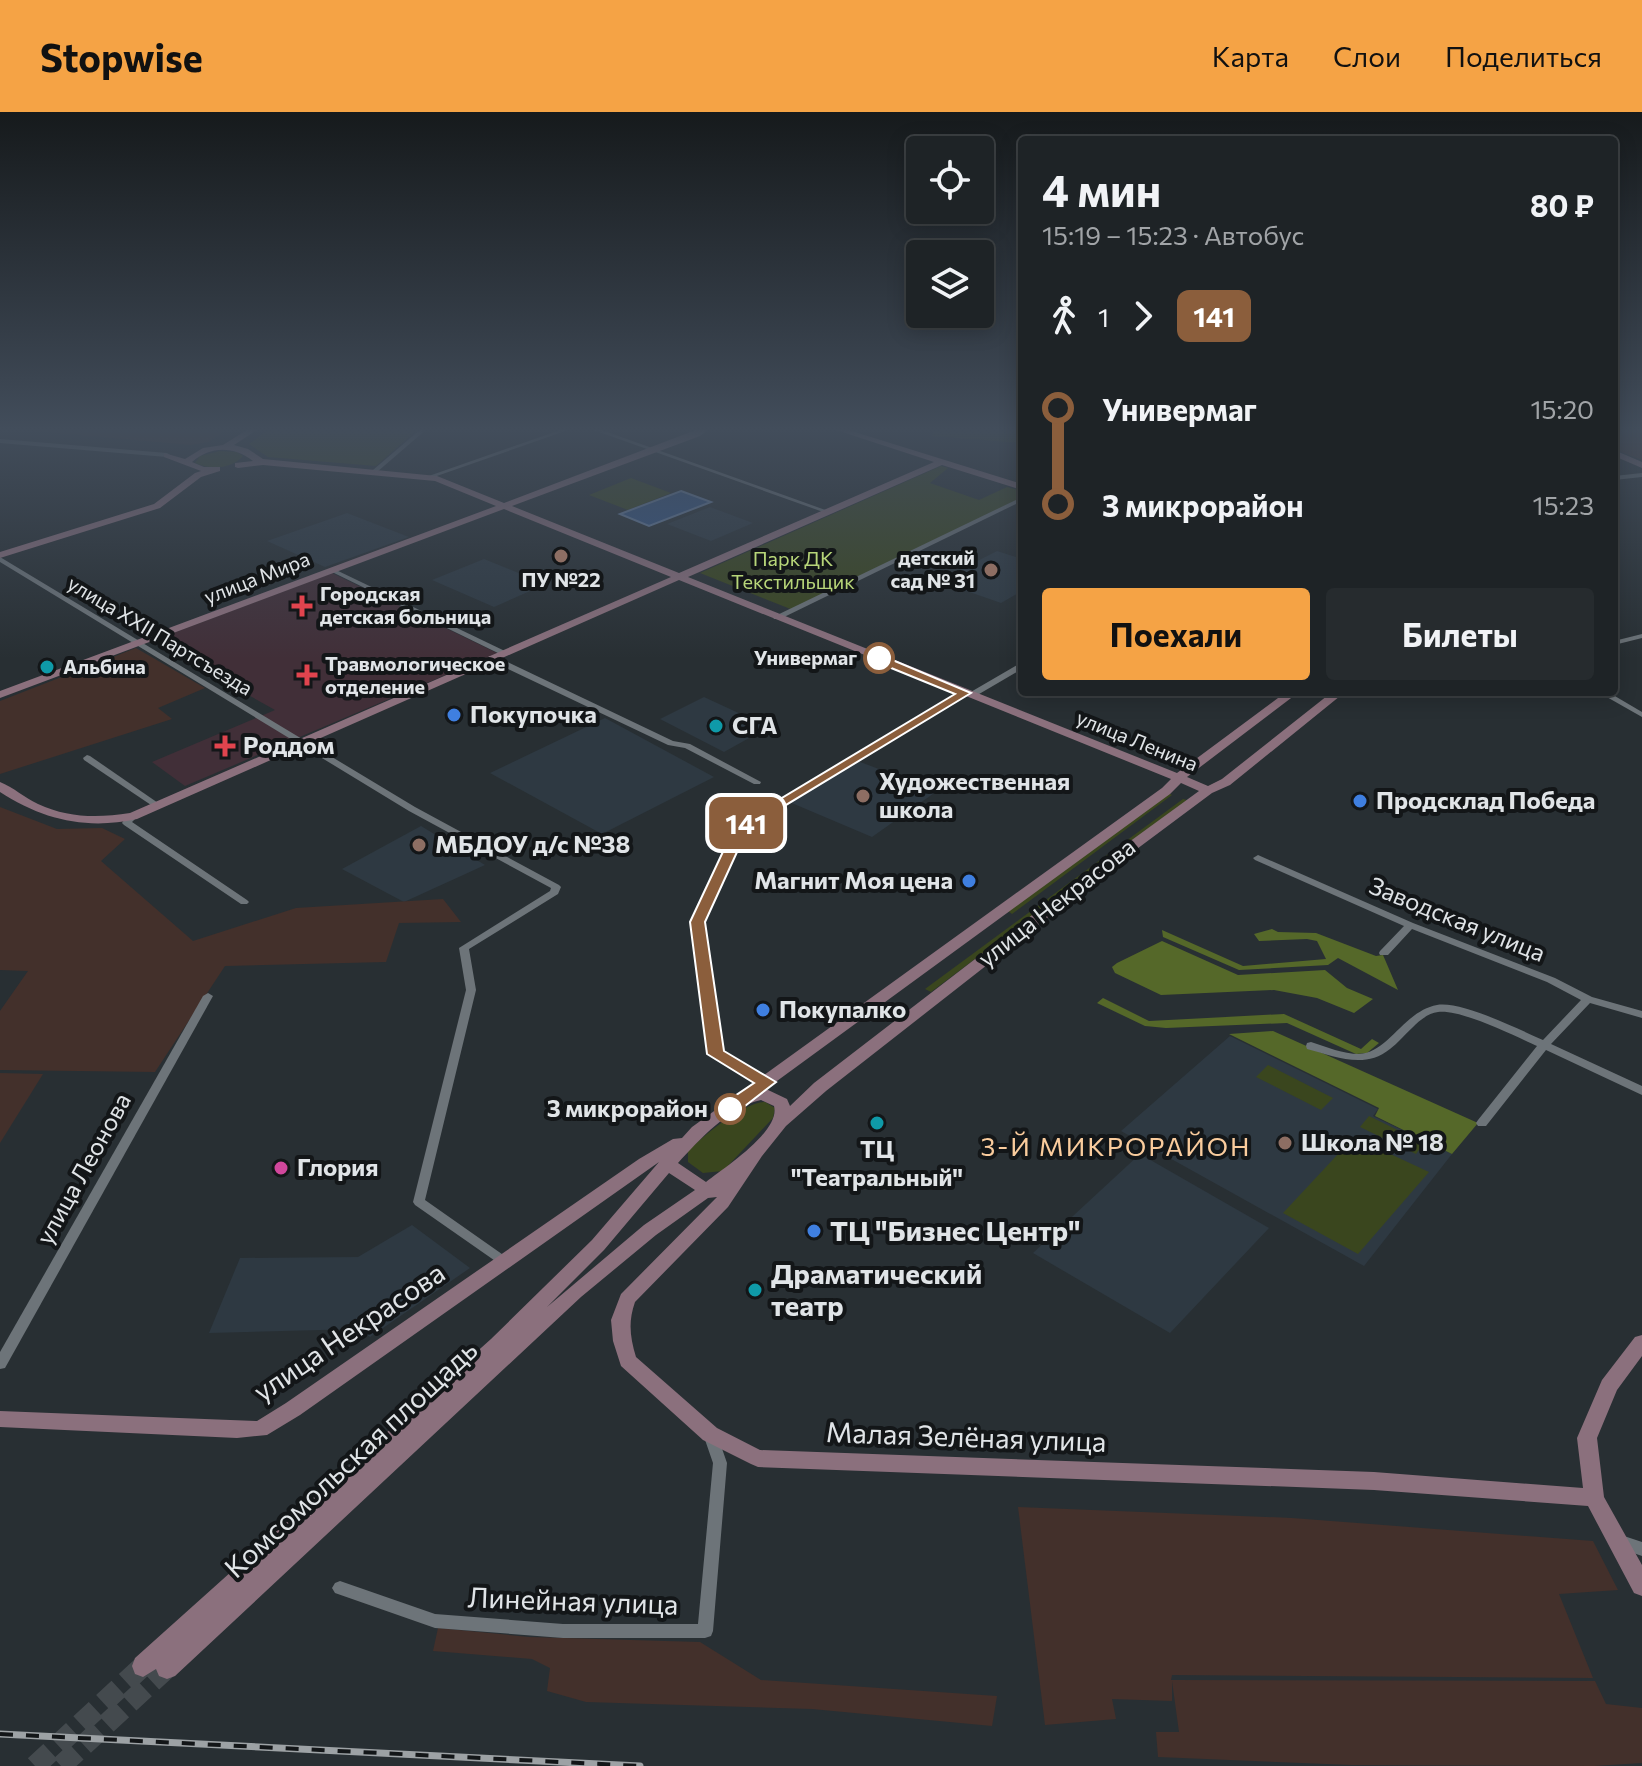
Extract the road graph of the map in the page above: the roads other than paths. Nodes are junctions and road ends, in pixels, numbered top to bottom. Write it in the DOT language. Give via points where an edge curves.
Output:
graph roads {
  1 [pos="158,505"];
  2 [pos="809,505"];
  3 [pos="843,505"];
  4 [pos="1009,505"];
  5 [pos="503,506"];
  6 [pos="828,512"];
  7 [pos="0,557"];
  8 [pos="332,570"];
  9 [pos="679,577"];
  10 [pos="777,617"];
  11 [pos="1641,637"];
  12 [pos="140,642"];
  13 [pos="1618,642"];
  14 [pos="505,653"];
  15 [pos="492,658"];
  16 [pos="1018,668"];
  17 [pos="968,694"];
  18 [pos="0,695"];
  19 [pos="1288,696"];
  20 [pos="1334,696"];
  21 [pos="1609,696"];
  22 [pos="1642,715"];
  23 [pos="304,741"];
  24 [pos="87,758"];
  25 [pos="1179,780"];
  26 [pos="757,782"];
  27 [pos="0,786"];
  28 [pos="1208,790"];
  29 [pos="157,805"];
  30 [pos="133,816"];
  31 [pos="1258,858"];
  32 [pos="244,902"];
  33 [pos="1410,925"];
  34 [pos="1384,953"];
  35 [pos="208,996"];
  36 [pos="1588,999"];
  37 [pos="1642,1015"];
  38 [pos="1311,1046"];
  39 [pos="1543,1046"];
  40 [pos="767,1082"];
  41 [pos="1642,1091"];
  42 [pos="744,1098"];
  43 [pos="781,1122"];
  44 [pos="1482,1123"];
  45 [pos="698,1131"];
  46 [pos="756,1152"];
  47 [pos="645,1163"];
  48 [pos="667,1164"];
  49 [pos="715,1196"];
  50 [pos="505,1262"];
  51 [pos="1639,1353"];
  52 [pos="0,1364"];
  53 [pos="0,1419"];
  54 [pos="710,1434"];
  55 [pos="1594,1498"];
  56 [pos="1618,1542"];
  57 [pos="1642,1549"];
  58 [pos="1642,1586"];
  59 [pos="340,1588"];
  60 [pos="143,1666"];
  61 [pos="167,1668"];
  1 -- 7 [label="main road"];
  2 -- 6 [label="street"];
  3 -- 6 [label="main road"];
  4 -- 10 [label="street"];
  5 -- 8 [label="main road, улица Мира"];
  5 -- 9 [label="main road, улица Ленина"];
  6 -- 9 [label="main road"];
  7 -- 12 [label="street, улица XXII Партсъезда"];
  8 -- 12 [label="main road, улица Мира"];
  8 -- 14 [label="street"];
  9 -- 10 [label="main road, улица Ленина"];
  9 -- 14 [label="main road"];
  10 -- 17 [label="main road, улица Ленина"];
  11 -- 13 [label="street"];
  12 -- 18 [label="main road, улица Мира"];
  12 -- 23 [label="street, улица XXII Партсъезда"];
  14 -- 15 [label="main road"];
  15 -- 23 [label="main road"];
  15 -- 26 [label="street"];
  16 -- 17 [label="street"];
  17 -- 25 [label="main road, улица Ленина"];
  17 -- 40 [label="street" via="742,826 697,922 716,1054"];
  19 -- 25 [label="main road, улица Некрасова"];
  20 -- 28 [label="main road, улица Некрасова" via="1226,782"];
  21 -- 22 [label="street"];
  23 -- 29 [label="main road"];
  23 -- 50 [label="street, улица XXII Партсъезда" via="412,809 556,887 464,948 471,990 419,1202"];
  24 -- 29 [label="street"];
  25 -- 28 [label="main road, улица Ленина"];
  25 -- 40 [label="main road, улица Некрасова"];
  27 -- 30 [label="main road" via="57,817 94,821"];
  28 -- 43 [label="main road, улица Некрасова"];
  29 -- 30 [label="main road"];
  30 -- 32 [label="street" via="127,823"];
  31 -- 33 [label="street, Заводская улица"];
  33 -- 34 [label="street"];
  33 -- 36 [label="street, Заводская улица"];
  35 -- 52 [label="street, улица Леонова"];
  36 -- 37 [label="street, Заводская улица"];
  36 -- 39 [label="street"];
  38 -- 39 [label="street" via="1350,1056 1377,1054 1411,1020 1447,1007"];
  39 -- 41 [label="street"];
  39 -- 44 [label="street"];
  40 -- 42 [label="main road, улица Некрасова"];
  42 -- 43 [label="main road" via="776,1098 784,1108"];
  42 -- 45 [label="main road, улица Некрасова"];
  43 -- 46 [label="main road, улица Некрасова"];
  45 -- 47 [label="main road, улица Некрасова"];
  45 -- 48 [label="main road, улица Некрасова"];
  46 -- 49 [label="main road, Малая Зелёная улица"];
  47 -- 48 [label="main road"];
  47 -- 50 [label="main road, улица Некрасова"];
  48 -- 49 [label="main road"];
  48 -- 60 [label="main road, улица Некрасова" via="598,1245 498,1344"];
  49 -- 54 [label="main road, Малая Зелёная улица" via="627,1299 620,1320 628,1361"];
  49 -- 61 [label="main road, Комсомольская площадь" via="650,1230 575,1292"];
  50 -- 53 [label="main road, улица Некрасова" via="260,1429"];
  51 -- 55 [label="main road" via="1609,1386 1587,1438"];
  54 -- 55 [label="main road, Малая Зелёная улица" via="758,1458 1374,1481"];
  54 -- 59 [label="street, Линейная улица" via="720,1463 705,1631 563,1631 435,1621"];
  55 -- 56 [label="main road"];
  56 -- 57 [label="street"];
  56 -- 58 [label="main road"];
}
